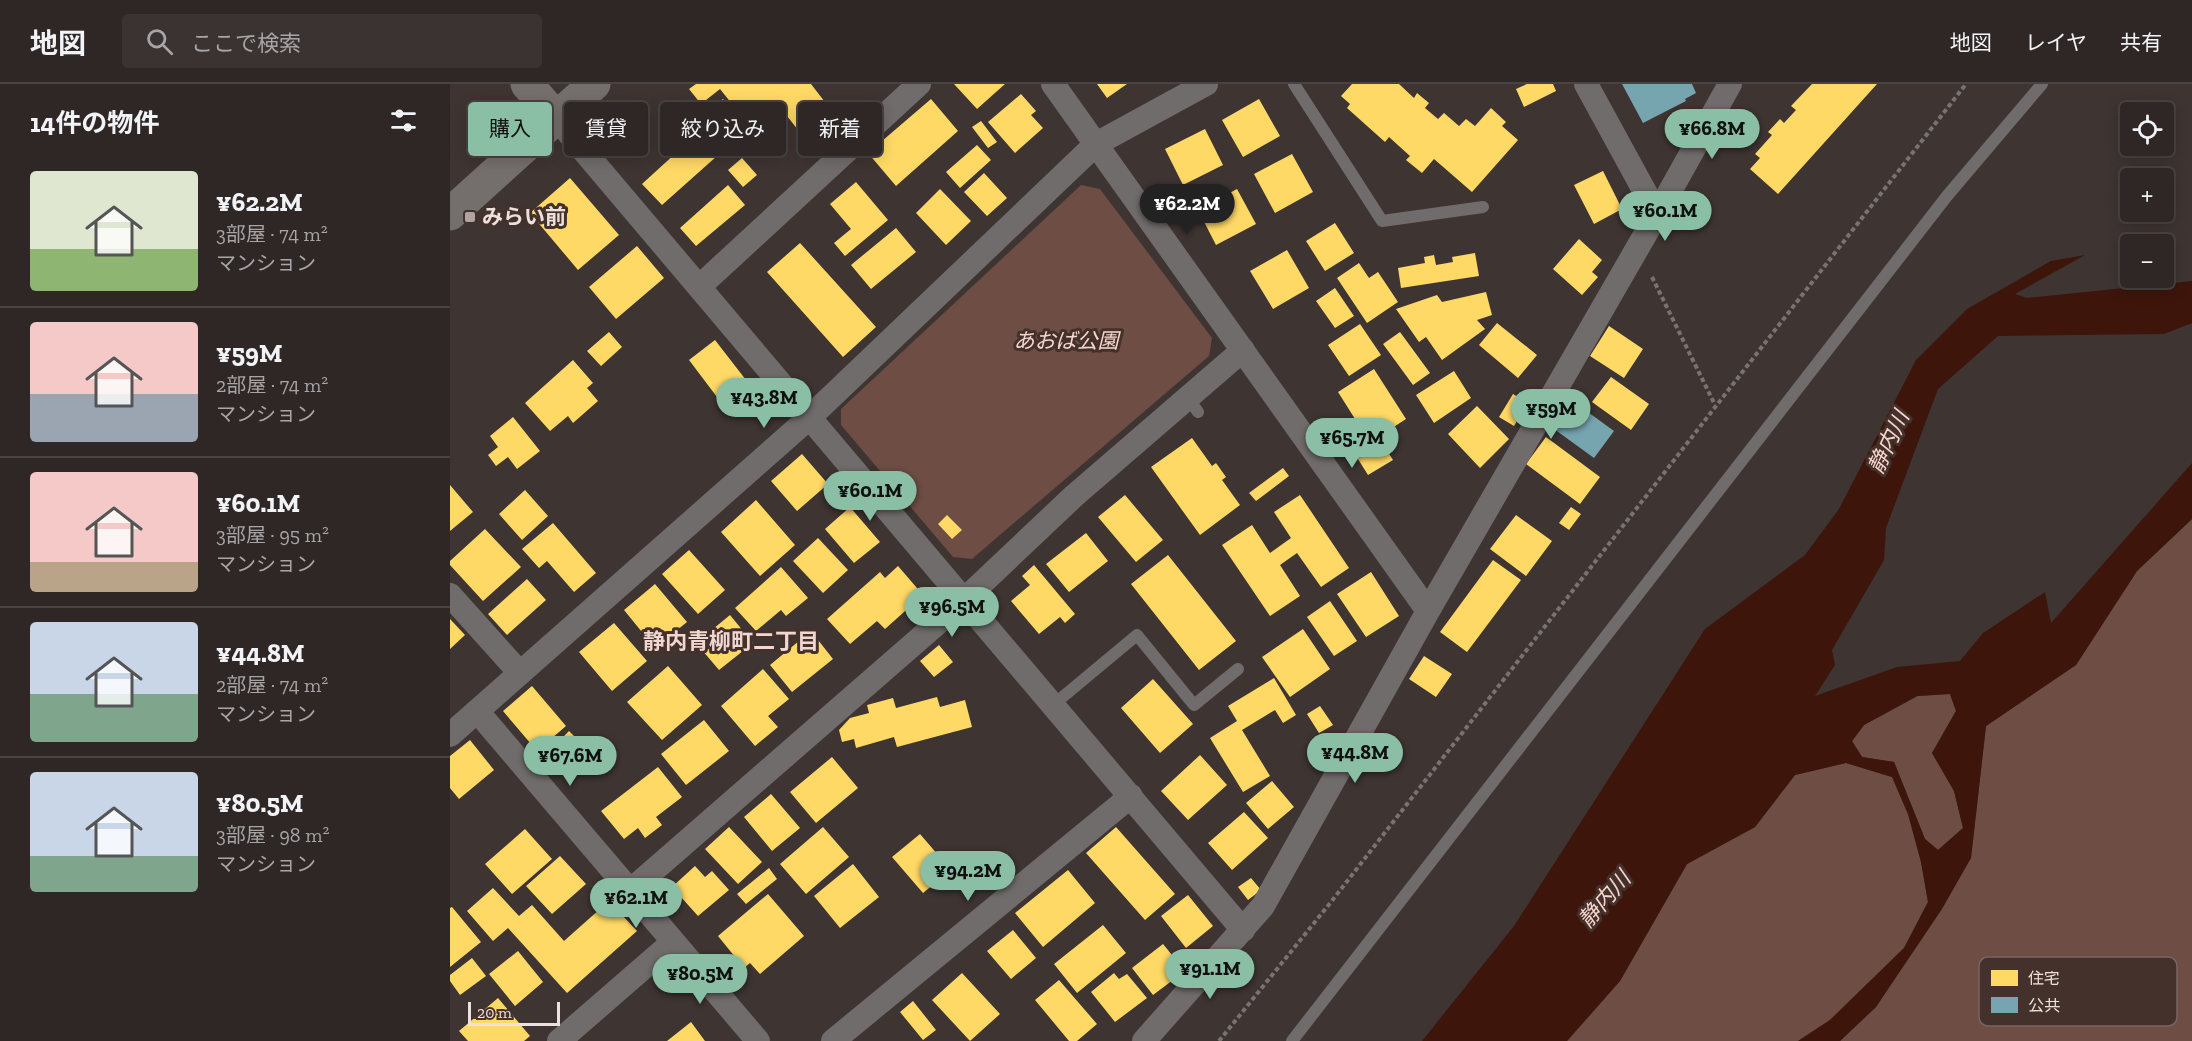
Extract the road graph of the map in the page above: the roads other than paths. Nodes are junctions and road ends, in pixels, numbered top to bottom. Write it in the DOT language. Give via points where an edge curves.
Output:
graph roads {
  1 [pos="527,84"];
  2 [pos="594,84"];
  3 [pos="919,84"];
  4 [pos="1053,84"];
  5 [pos="1206,84"];
  6 [pos="1294,84"];
  7 [pos="1586,84"];
  8 [pos="1730,84"];
  9 [pos="2042,84"];
  10 [pos="556,117"];
  11 [pos="1096,144"];
  12 [pos="1484,207"];
  13 [pos="450,214"];
  14 [pos="1657,214"];
  15 [pos="699,287"];
  16 [pos="1243,350"];
  17 [pos="809,418"];
  18 [pos="450,595"];
  19 [pos="964,600"];
  20 [pos="1428,611"];
  21 [pos="1238,669"];
  22 [pos="520,673"];
  23 [pos="1053,705"];
  24 [pos="477,711"];
  25 [pos="450,735"];
  26 [pos="1131,796"];
  27 [pos="631,890"];
  28 [pos="1243,930"];
  29 [pos="674,942"];
  30 [pos="559,1041"];
  31 [pos="758,1041"];
  32 [pos="833,1041"];
  33 [pos="1144,1041"];
  34 [pos="1292,1041"];
  1 -- 10 [label="street"];
  2 -- 10 [label="street"];
  3 -- 15 [label="street"];
  4 -- 11 [label="street"];
  5 -- 11 [label="street"];
  6 -- 12 [label="lane" via="1382,221"];
  7 -- 14 [label="street"];
  8 -- 14 [label="street"];
  9 -- 34 [label="lane" via="1947,196"];
  10 -- 13 [label="street"];
  10 -- 15 [label="street"];
  11 -- 16 [label="street"];
  11 -- 17 [label="street"];
  14 -- 20 [label="street"];
  15 -- 17 [label="street"];
  16 -- 19 [label="street" via="1193,405 1074,496"];
  16 -- 20 [label="street"];
  17 -- 19 [label="street"];
  17 -- 22 [label="street"];
  18 -- 22 [label="street"];
  19 -- 23 [label="street"];
  19 -- 27 [label="street"];
  20 -- 28 [label="street" via="1263,906"];
  21 -- 23 [label="lane" via="1194,705 1137,636"];
  22 -- 24 [label="street"];
  23 -- 26 [label="street"];
  24 -- 25 [label="street"];
  24 -- 27 [label="street"];
  26 -- 28 [label="street"];
  26 -- 32 [label="street"];
  27 -- 29 [label="street"];
  28 -- 33 [label="street"];
  29 -- 30 [label="street"];
  29 -- 31 [label="street"];
}
